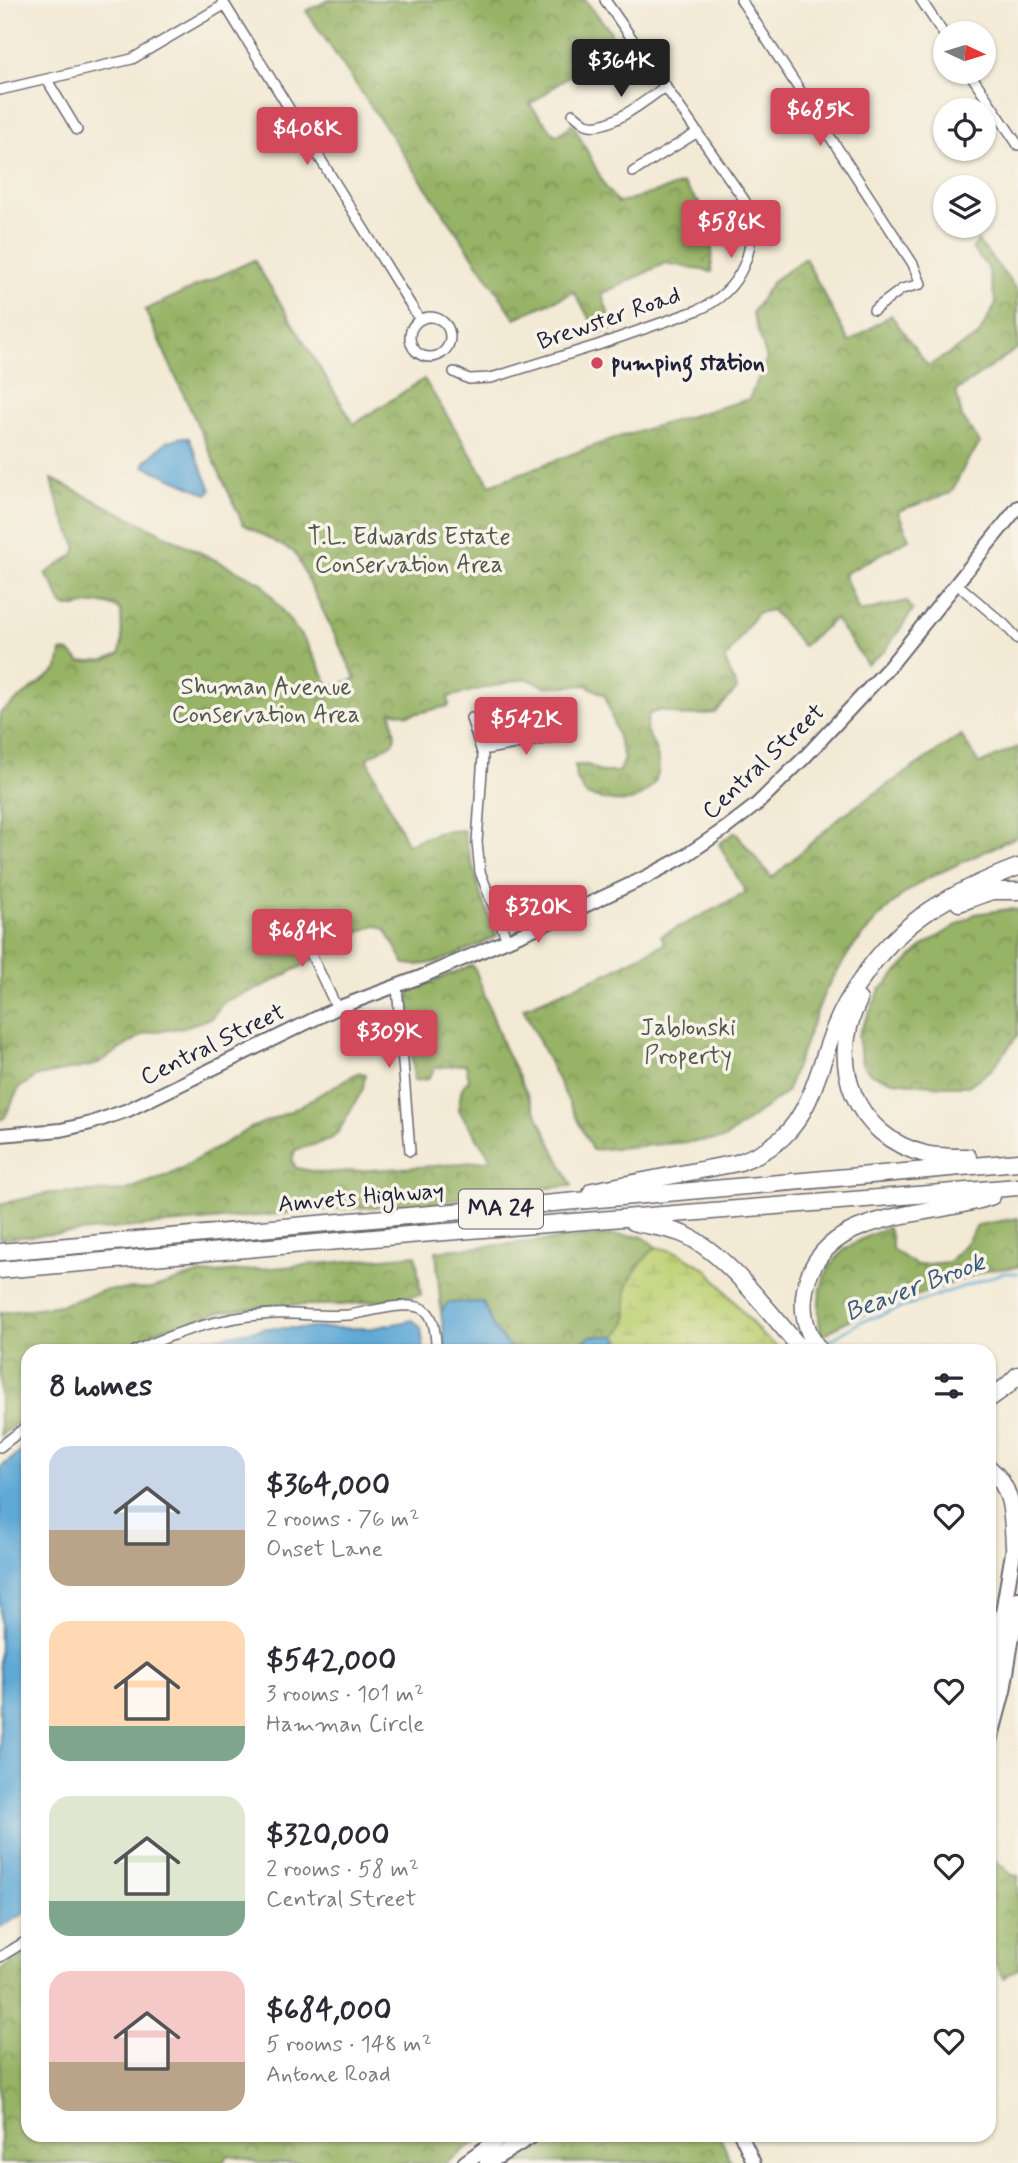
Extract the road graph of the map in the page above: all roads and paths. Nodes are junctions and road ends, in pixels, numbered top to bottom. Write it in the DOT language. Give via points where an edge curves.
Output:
graph roads {
  1 [pos="605,0"];
  2 [pos="741,0"];
  3 [pos="921,0"];
  4 [pos="223,2"];
  5 [pos="935,21"];
  6 [pos="47,80"];
  7 [pos="977,84"];
  8 [pos="666,86"];
  9 [pos="0,90"];
  10 [pos="573,114"];
  11 [pos="77,130"];
  12 [pos="698,132"];
  13 [pos="1018,145"];
  14 [pos="633,172"];
  15 [pos="874,310"];
  16 [pos="420,320"];
  17 [pos="454,372"];
  18 [pos="1018,507"];
  19 [pos="957,584"];
  20 [pos="1018,639"];
  21 [pos="471,719"];
  22 [pos="566,735"];
  23 [pos="482,750"];
  24 [pos="1018,867"];
  25 [pos="1018,891"];
  26 [pos="293,917"];
  27 [pos="507,940"];
  28 [pos="397,986"];
  29 [pos="337,1008"];
  30 [pos="0,1135"];
  31 [pos="411,1151"];
  32 [pos="1018,1162"];
  33 [pos="1001,1163"];
  34 [pos="1017,1187"];
  35 [pos="559,1203"];
  36 [pos="620,1218"];
  37 [pos="0,1252"];
  38 [pos="0,1270"];
  39 [pos="152,1344"];
  40 [pos="436,1344"];
  41 [pos="797,1344"];
  42 [pos="816,1344"];
  43 [pos="1018,1375"];
  44 [pos="996,1394"];
  45 [pos="21,1430"];
  46 [pos="0,1447"];
  47 [pos="996,1475"];
  48 [pos="1018,1520"];
  49 [pos="1014,1546"];
  50 [pos="1018,1599"];
  51 [pos="996,1653"];
  52 [pos="996,1718"];
  53 [pos="21,1944"];
  54 [pos="0,1957"];
  55 [pos="494,2142"];
  56 [pos="522,2142"];
  57 [pos="744,2142"];
  58 [pos="466,2163"];
  59 [pos="488,2163"];
  60 [pos="754,2163"];
  1 -- 8 [label="street, Brewster Road"];
  2 -- 15 [label="street" via="908,256 921,285 902,289"];
  3 -- 5 [label="street"];
  4 -- 6 [label="street" via="132,59"];
  4 -- 16 [label="street"];
  6 -- 9 [label="street"];
  6 -- 11 [label="street"];
  7 -- 13 [label="street"];
  8 -- 10 [label="street" via="600,126 587,125"];
  8 -- 12 [label="street, Brewster Road"];
  12 -- 14 [label="street"];
  12 -- 17 [label="street, Brewster Road" via="738,189 749,214 747,260 725,293 698,310 497,376 469,379"];
  16 -- 16 [label="street" via="436,318 447,328 449,339 442,353 431,357 415,350 410,340 412,328"];
  18 -- 19 [label="street, Central Street"];
  19 -- 20 [label="street"];
  19 -- 27 [label="street, Central Street" via="827,734 739,818 646,877"];
  21 -- 23 [label="street"];
  22 -- 23 [label="street"];
  23 -- 27 [label="street" via="478,858 484,886"];
  24 -- 35 [label="highway" via="939,902 883,951 843,1009 800,1115 784,1136 737,1163 588,1191"];
  25 -- 33 [label="highway" via="973,896 906,941 859,1001 845,1046 853,1096 892,1139 922,1153"];
  26 -- 29 [label="street"];
  27 -- 28 [label="street, Central Street"];
  28 -- 29 [label="street, Central Street"];
  28 -- 31 [label="street"];
  29 -- 30 [label="street, Central Street" via="113,1116 61,1130"];
  32 -- 33 [label="highway, Amvets Highway / MA 24"];
  33 -- 35 [label="highway, Amvets Highway / MA 24"];
  34 -- 36 [label="highway, Amvets Highway / MA 24"];
  34 -- 42 [label="highway" via="984,1199 867,1223 836,1241 816,1262 804,1292 806,1323"];
  35 -- 37 [label="highway, Amvets Highway / MA 24"];
  36 -- 38 [label="highway, Amvets Highway / MA 24"];
  36 -- 41 [label="highway" via="677,1232 711,1251"];
  39 -- 40 [label="street" via="190,1329 247,1316 347,1315 408,1305 426,1311 433,1320"];
  43 -- 44 [label="highway"];
  45 -- 46 [label="street"];
  47 -- 49 [label="highway" via="1009,1496"];
  48 -- 49 [label="main road"];
  49 -- 51 [label="main road"];
  50 -- 52 [label="main road"];
  53 -- 54 [label="street"];
  55 -- 58 [label="main road"];
  56 -- 59 [label="main road"];
  57 -- 60 [label="street"];
}
